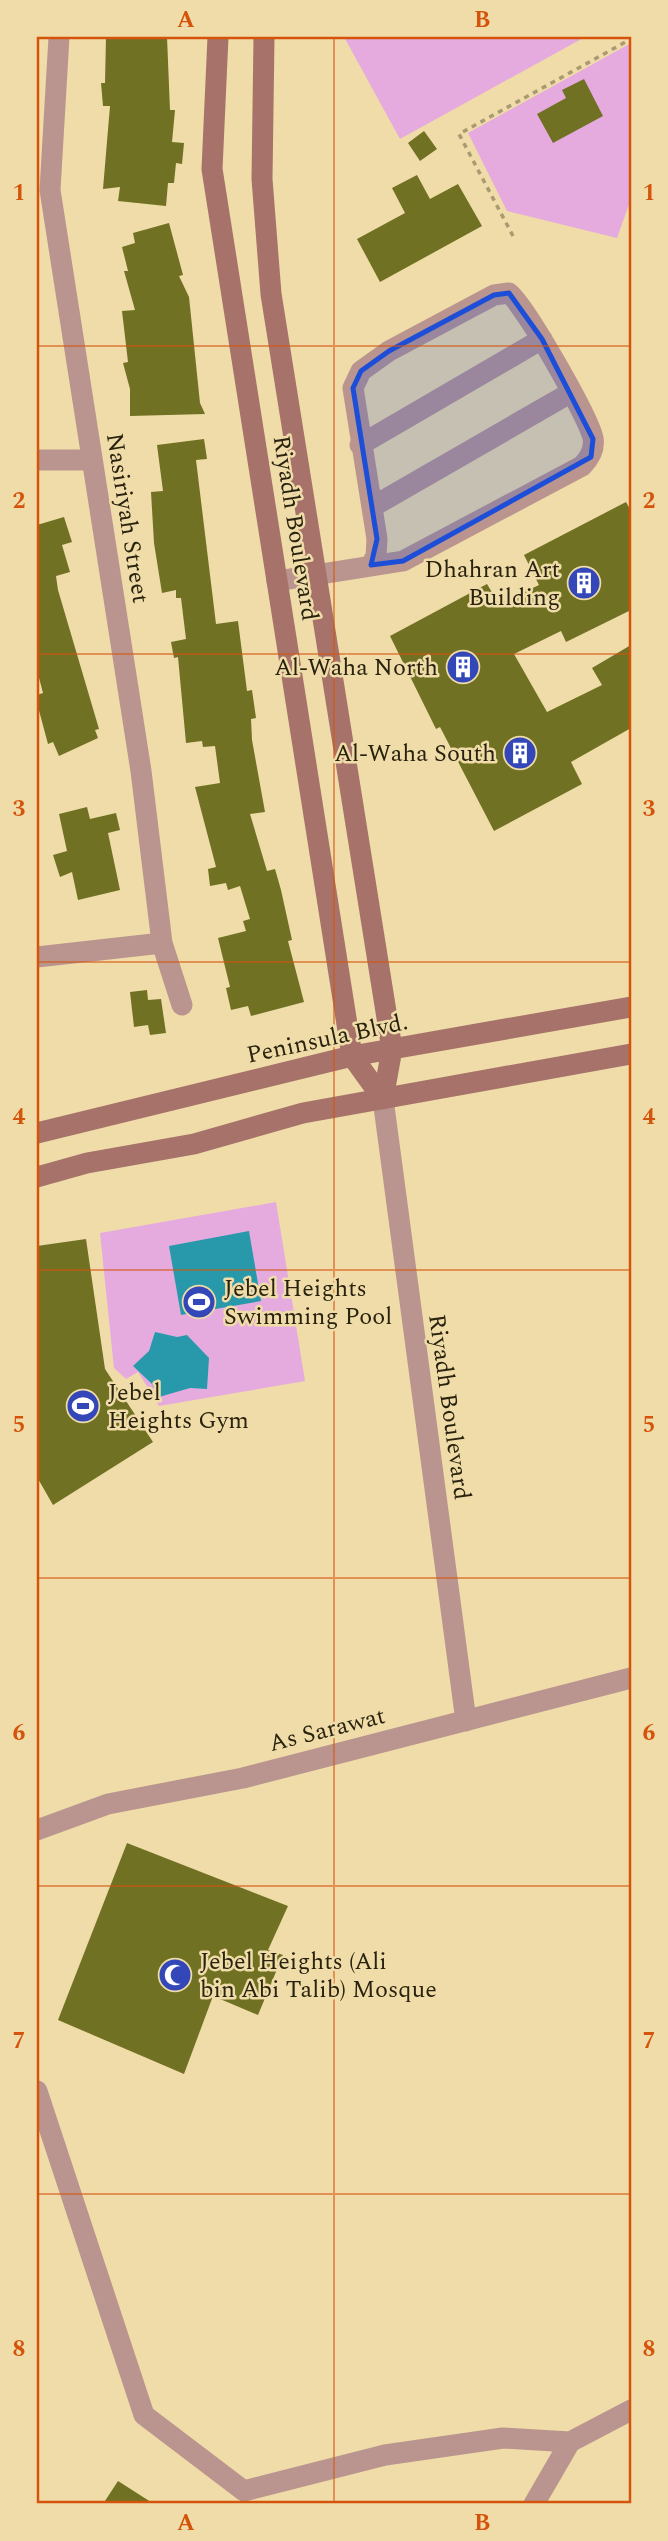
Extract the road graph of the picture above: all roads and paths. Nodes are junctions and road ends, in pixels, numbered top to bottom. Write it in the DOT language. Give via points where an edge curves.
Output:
graph roads {
  1 [pos="59,37"];
  2 [pos="218,37"];
  3 [pos="264,37"];
  4 [pos="631,38"];
  5 [pos="44,202"];
  6 [pos="513,236"];
  7 [pos="542,339"];
  8 [pos="570,393"];
  9 [pos="360,444"];
  10 [pos="37,460"];
  11 [pos="92,460"];
  12 [pos="372,506"];
  13 [pos="371,565"];
  14 [pos="316,575"];
  15 [pos="277,582"];
  16 [pos="162,943"];
  17 [pos="37,957"];
  18 [pos="182,1005"];
  19 [pos="631,1007"];
  20 [pos="392,1049"];
  21 [pos="631,1054"];
  22 [pos="352,1056"];
  23 [pos="383,1099"];
  24 [pos="37,1133"];
  25 [pos="37,1177"];
  26 [pos="631,1678"];
  27 [pos="466,1721"];
  28 [pos="37,1830"];
  29 [pos="37,2091"];
  30 [pos="631,2410"];
  31 [pos="570,2442"];
  32 [pos="534,2504"];
  1 -- 5 [label="street, Nasiriyah Street"];
  2 -- 15 [label="main road, Riyadh Boulevard" via="212,169"];
  3 -- 14 [label="main road, Riyadh Boulevard" via="262,179 271,294"];
  4 -- 6 [label="path" via="459,134"];
  5 -- 11 [label="street, Nasiriyah Street"];
  7 -- 8 [label="street"];
  7 -- 9 [label="street"];
  7 -- 9 [label="street" via="509,293 494,295 389,351 360,371 353,388"];
  8 -- 12 [label="street"];
  8 -- 13 [label="street" via="593,439 591,457 582,466 403,561"];
  9 -- 12 [label="street"];
  10 -- 11 [label="street"];
  11 -- 16 [label="street, Nasiriyah Street" via="141,771"];
  12 -- 13 [label="street" via="377,539"];
  13 -- 14 [label="street"];
  14 -- 15 [label="street"];
  14 -- 20 [label="main road, Riyadh Boulevard"];
  15 -- 22 [label="main road, Riyadh Boulevard"];
  16 -- 17 [label="street"];
  16 -- 18 [label="street, Nasiriyah Street"];
  19 -- 20 [label="main road, Peninsula Blvd."];
  20 -- 22 [label="main road, Peninsula Blvd."];
  20 -- 23 [label="main road, Riyadh Boulevard"];
  21 -- 23 [label="main road"];
  22 -- 23 [label="main road, Riyadh Boulevard"];
  22 -- 24 [label="main road, Peninsula Blvd."];
  23 -- 25 [label="main road" via="303,1113 194,1144"];
  23 -- 27 [label="street, Riyadh Boulevard"];
  26 -- 27 [label="street, As Sarawat"];
  27 -- 28 [label="street, As Sarawat" via="243,1778 108,1804"];
  29 -- 31 [label="street" via="144,2415 244,2491 385,2455 450,2445 503,2438"];
  30 -- 31 [label="street"];
  31 -- 32 [label="street"];
}
